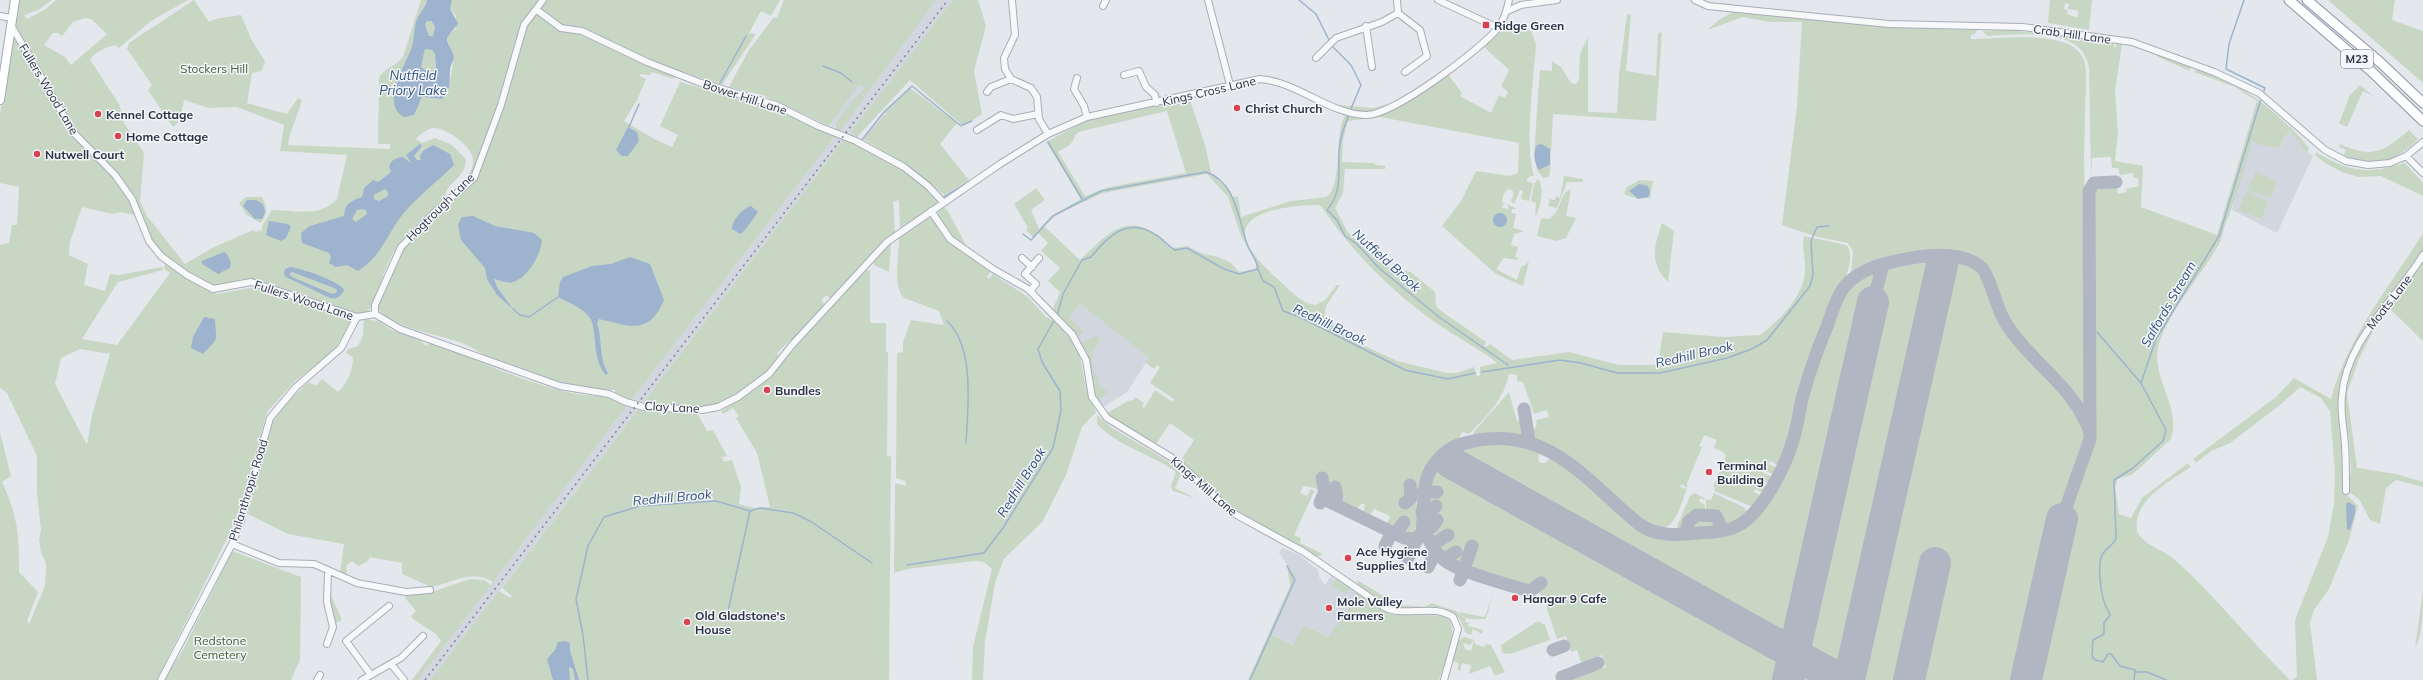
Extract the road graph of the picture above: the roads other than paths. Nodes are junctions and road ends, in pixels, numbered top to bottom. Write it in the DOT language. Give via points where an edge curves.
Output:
graph roads {
  1 [pos="15,0"];
  2 [pos="543,0"];
  3 [pos="1012,0"];
  4 [pos="1208,0"];
  5 [pos="1397,0"];
  6 [pos="1438,0"];
  7 [pos="1509,0"];
  8 [pos="1512,0"];
  9 [pos="1557,0"];
  10 [pos="1695,0"];
  11 [pos="2289,0"];
  12 [pos="2307,0"];
  13 [pos="1521,5"];
  14 [pos="536,10"];
  15 [pos="1507,11"];
  16 [pos="1398,13"];
  17 [pos="0,16"];
  18 [pos="12,22"];
  19 [pos="1366,26"];
  20 [pos="1498,28"];
  21 [pos="1316,58"];
  22 [pos="1372,67"];
  23 [pos="1405,72"];
  24 [pos="1124,75"];
  25 [pos="1076,78"];
  26 [pos="1011,79"];
  27 [pos="1230,85"];
  28 [pos="989,89"];
  29 [pos="0,100"];
  30 [pos="1156,103"];
  31 [pos="2423,103"];
  32 [pos="1038,114"];
  33 [pos="1087,117"];
  34 [pos="2423,121"];
  35 [pos="977,130"];
  36 [pos="1048,134"];
  37 [pos="2423,142"];
  38 [pos="2406,156"];
  39 [pos="2423,173"];
  40 [pos="944,203"];
  41 [pos="931,212"];
  42 [pos="2423,255"];
  43 [pos="1022,258"];
  44 [pos="1039,258"];
  45 [pos="1032,267"];
  46 [pos="1030,291"];
  47 [pos="376,314"];
  48 [pos="357,317"];
  49 [pos="2346,491"];
  50 [pos="232,544"];
  51 [pos="328,571"];
  52 [pos="430,590"];
  53 [pos="389,606"];
  54 [pos="423,636"];
  55 [pos="327,644"];
  56 [pos="392,664"];
  57 [pos="371,675"];
  58 [pos="161,680"];
  59 [pos="363,680"];
  60 [pos="404,680"];
  61 [pos="1444,680"];
  1 -- 18 [label="main road"];
  2 -- 14 [label="street, Hogtrough Lane"];
  3 -- 26 [label="street" via="1015,35 1004,58 1004,69"];
  4 -- 27 [label="street"];
  5 -- 16 [label="street"];
  6 -- 20 [label="street"];
  7 -- 15 [label="street, Kings Cross Lane"];
  8 -- 13 [label="street"];
  9 -- 13 [label="street"];
  10 -- 38 [label="street, Crab Hill Lane" via="1708,6 1889,24 2023,27 2132,42 2214,72 2259,93 2316,144 2338,159 2355,164 2376,165"];
  11 -- 34 [label="highway, M23"];
  12 -- 31 [label="highway, M23" via="2381,63"];
  13 -- 15 [label="street"];
  14 -- 40 [label="street, Bower Hill Lane" via="560,28 582,32 646,62 701,83 776,105 856,141 904,167"];
  14 -- 47 [label="street, Hogtrough Lane" via="524,25 502,106 474,178 424,222 401,247 375,305"];
  15 -- 20 [label="street, Kings Cross Lane"];
  16 -- 19 [label="street" via="1382,22"];
  16 -- 23 [label="street" via="1420,30 1427,56"];
  17 -- 18 [label="street"];
  18 -- 29 [label="main road"];
  18 -- 48 [label="street, Fullers Wood Lane" via="73,132 115,175 132,199 149,241 161,256 187,275 213,289 251,282"];
  19 -- 21 [label="street" via="1336,38"];
  19 -- 22 [label="street"];
  20 -- 27 [label="street, Kings Cross Lane" via="1476,49 1400,103 1372,115 1347,111 1272,80 1260,79"];
  24 -- 30 [label="street" via="1140,71"];
  25 -- 33 [label="street" via="1074,89"];
  26 -- 28 [label="street"];
  26 -- 32 [label="street" via="1031,88 1038,98"];
  27 -- 30 [label="street, Kings Cross Lane"];
  30 -- 33 [label="street, Kings Cross Lane"];
  32 -- 35 [label="street" via="1013,119 1000,115"];
  32 -- 36 [label="street" via="1038,119"];
  33 -- 36 [label="street, Kings Cross Lane"];
  36 -- 40 [label="street, Kings Cross Lane"];
  37 -- 38 [label="street, Crab Hill Lane"];
  38 -- 39 [label="street"];
  40 -- 41 [label="street, Kings Cross Lane"];
  41 -- 46 [label="street, Kings Mill Lane" via="955,244"];
  41 -- 47 [label="street, Clay Lane" via="888,242 792,344 769,374 738,397 702,410 644,407 609,394 560,386 400,329"];
  42 -- 49 [label="street, Moats Lane" via="2401,289 2374,319 2355,354 2343,384"];
  43 -- 45 [label="street"];
  44 -- 45 [label="street"];
  45 -- 46 [label="street" via="1024,276 1035,283"];
  46 -- 61 [label="street, Kings Mill Lane" via="1074,336 1086,362 1091,395 1102,413 1118,426 1174,458 1233,513 1304,552 1387,608 1434,611 1453,617 1458,629"];
  47 -- 48 [label="street, Fullers Wood Lane"];
  48 -- 50 [label="street, Philanthropic Road" via="341,348 296,387 270,418"];
  50 -- 51 [label="street" via="279,563 314,564"];
  50 -- 58 [label="street, Philanthropic Road"];
  51 -- 52 [label="street" via="350,582 415,593"];
  51 -- 55 [label="street" via="327,602 334,627"];
  53 -- 57 [label="street" via="346,641"];
  54 -- 56 [label="street"];
  56 -- 57 [label="street"];
  56 -- 60 [label="street"];
  57 -- 59 [label="street"];
}
